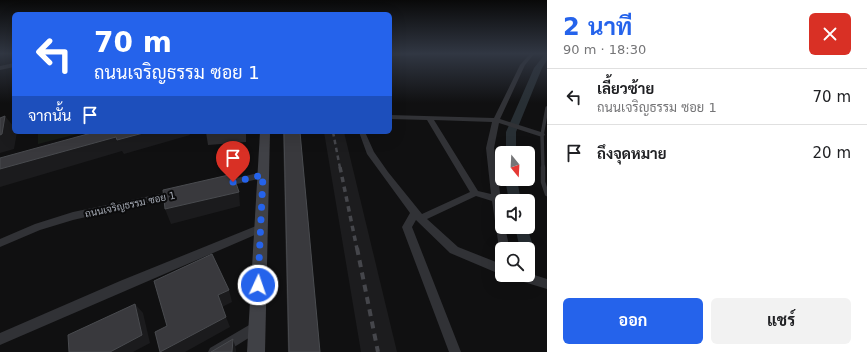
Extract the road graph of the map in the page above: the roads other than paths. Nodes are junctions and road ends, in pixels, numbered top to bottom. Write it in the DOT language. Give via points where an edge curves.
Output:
graph roads {
  1 [pos="520,70"];
  2 [pos="547,108"];
  3 [pos="392,117"];
  4 [pos="429,118"];
  5 [pos="496,120"];
  6 [pos="12,127"];
  7 [pos="0,130"];
  8 [pos="265,134"];
  9 [pos="363,134"];
  10 [pos="544,136"];
  11 [pos="263,175"];
  12 [pos="218,185"];
  13 [pos="181,193"];
  14 [pos="475,193"];
  15 [pos="495,194"];
  16 [pos="547,194"];
  17 [pos="495,199"];
  18 [pos="418,216"];
  19 [pos="261,228"];
  20 [pos="0,243"];
  21 [pos="495,267"];
  22 [pos="535,280"];
  23 [pos="547,284"];
  24 [pos="256,327"];
  25 [pos="0,339"];
  26 [pos="214,352"];
  27 [pos="256,352"];
  28 [pos="455,352"];
  1 -- 5 [label="street"];
  2 -- 10 [label="lane"];
  3 -- 4 [label="street"];
  4 -- 5 [label="street"];
  4 -- 14 [label="street"];
  5 -- 10 [label="street"];
  5 -- 15 [label="street" via="490,148"];
  6 -- 7 [label="street"];
  8 -- 11 [label="street"];
  9 -- 18 [label="street" via="370,152 384,174"];
  10 -- 16 [label="lane" via="543,182"];
  11 -- 12 [label="street"];
  11 -- 19 [label="street"];
  13 -- 20 [label="street, ถนนเจริญธรรม ซอย 1" via="73,216"];
  14 -- 17 [label="street"];
  14 -- 18 [label="street"];
  18 -- 21 [label="street" via="454,250"];
  18 -- 28 [label="street" via="407,227"];
  19 -- 24 [label="street"];
  19 -- 25 [label="street" via="124,284"];
  22 -- 23 [label="street"];
  24 -- 26 [label="street"];
  24 -- 27 [label="street"];
}
